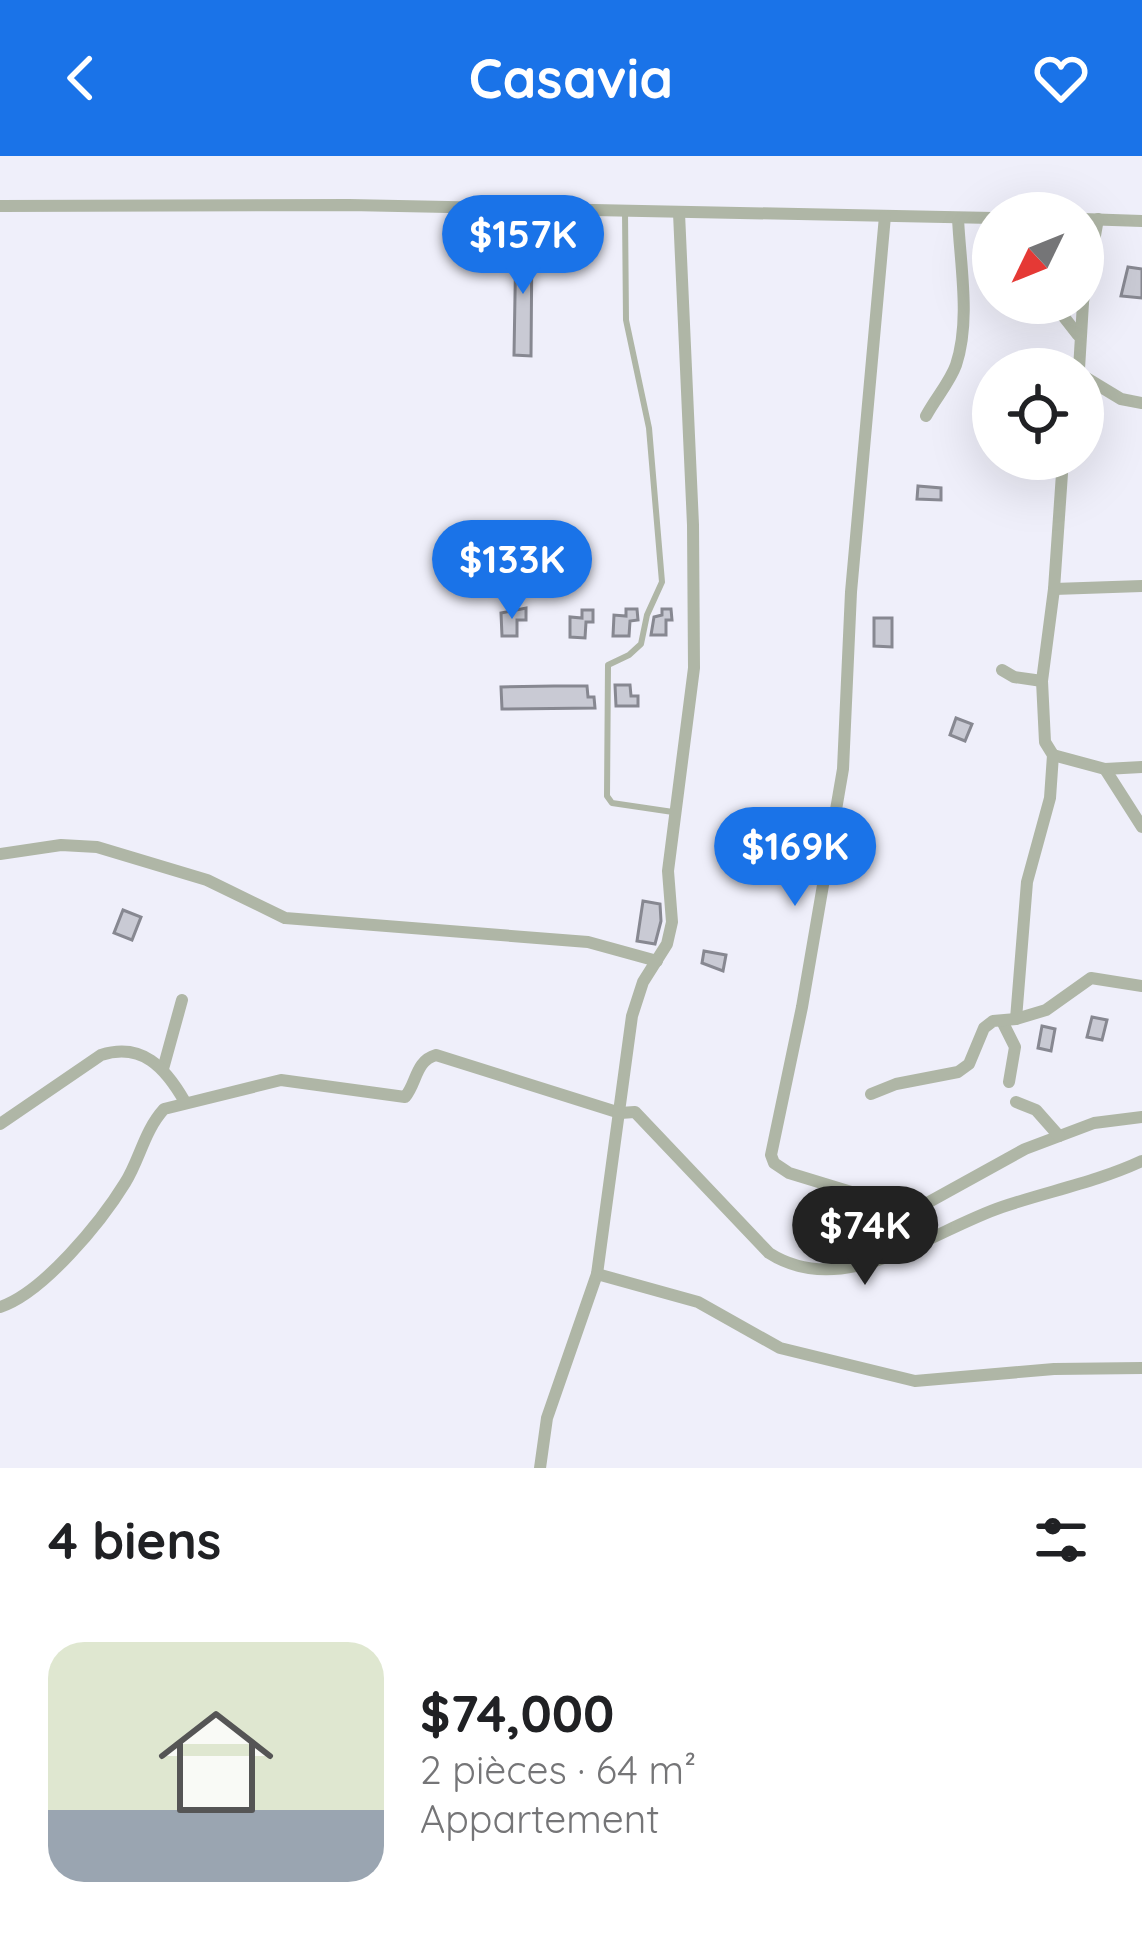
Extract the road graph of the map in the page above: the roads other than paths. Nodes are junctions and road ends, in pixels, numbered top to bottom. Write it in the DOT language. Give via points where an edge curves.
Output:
graph roads {
  1 [pos="0,206"];
  2 [pos="626,212"];
  3 [pos="679,213"];
  4 [pos="885,216"];
  5 [pos="958,218"];
  6 [pos="972,218"];
  7 [pos="1104,219"];
  8 [pos="1142,220"];
  9 [pos="1070,324"];
  10 [pos="1080,324"];
  11 [pos="1079,336"];
  12 [pos="1080,348"];
  13 [pos="1104,388"];
  14 [pos="1142,403"];
  15 [pos="926,416"];
  16 [pos="1062,480"];
  17 [pos="1142,586"];
  18 [pos="1054,590"];
  19 [pos="1002,670"];
  20 [pos="1042,681"];
  21 [pos="1053,755"];
  22 [pos="1142,767"];
  23 [pos="1106,769"];
  24 [pos="677,813"];
  25 [pos="1142,827"];
  26 [pos="0,854"];
  27 [pos="657,961"];
  28 [pos="1142,986"];
  29 [pos="182,1000"];
  30 [pos="1009,1020"];
  31 [pos="163,1070"];
  32 [pos="1009,1082"];
  33 [pos="871,1094"];
  34 [pos="184,1102"];
  35 [pos="1016,1102"];
  36 [pos="620,1113"];
  37 [pos="1142,1117"];
  38 [pos="0,1124"];
  39 [pos="1059,1136"];
  40 [pos="1142,1161"];
  41 [pos="596,1274"];
  42 [pos="0,1307"];
  43 [pos="1142,1368"];
  44 [pos="540,1468"];
  1 -- 2 [label="street"];
  2 -- 3 [label="street"];
  2 -- 24 [label="lane" via="626,320 649,428 662,582 640,644 608,665 607,796"];
  3 -- 4 [label="street"];
  3 -- 24 [label="street" via="694,668"];
  4 -- 5 [label="street"];
  4 -- 39 [label="street" via="843,769 771,1155 789,1173 907,1209"];
  5 -- 6 [label="street"];
  5 -- 15 [label="street" via="959,352"];
  7 -- 8 [label="street"];
  9 -- 11 [label="street"];
  10 -- 11 [label="street"];
  11 -- 12 [label="street"];
  13 -- 14 [label="street"];
  16 -- 18 [label="street"];
  17 -- 18 [label="street"];
  18 -- 20 [label="street"];
  19 -- 20 [label="street"];
  20 -- 21 [label="street" via="1045,742"];
  21 -- 23 [label="street"];
  21 -- 30 [label="street"];
  22 -- 23 [label="street"];
  23 -- 25 [label="street"];
  24 -- 27 [label="street" via="668,871 672,922"];
  26 -- 27 [label="street" via="97,847 207,880 285,918 588,942"];
  27 -- 36 [label="street" via="632,1016"];
  28 -- 30 [label="street" via="1091,978 1054,1005"];
  29 -- 31 [label="street"];
  30 -- 32 [label="street"];
  30 -- 33 [label="street" via="984,1028 958,1072"];
  31 -- 34 [label="street"];
  31 -- 38 [label="street" via="135,1051 101,1055"];
  34 -- 36 [label="street" via="281,1080 405,1097 419,1066 436,1055"];
  34 -- 42 [label="street" via="154,1120 122,1187 67,1255 31,1291"];
  35 -- 39 [label="street" via="1036,1110"];
  36 -- 40 [label="street" via="635,1112 769,1253 816,1268 899,1253 963,1221"];
  36 -- 41 [label="street"];
  37 -- 39 [label="street"];
  41 -- 43 [label="street" via="698,1302 781,1348 915,1381"];
  41 -- 44 [label="street" via="547,1418"];
}
